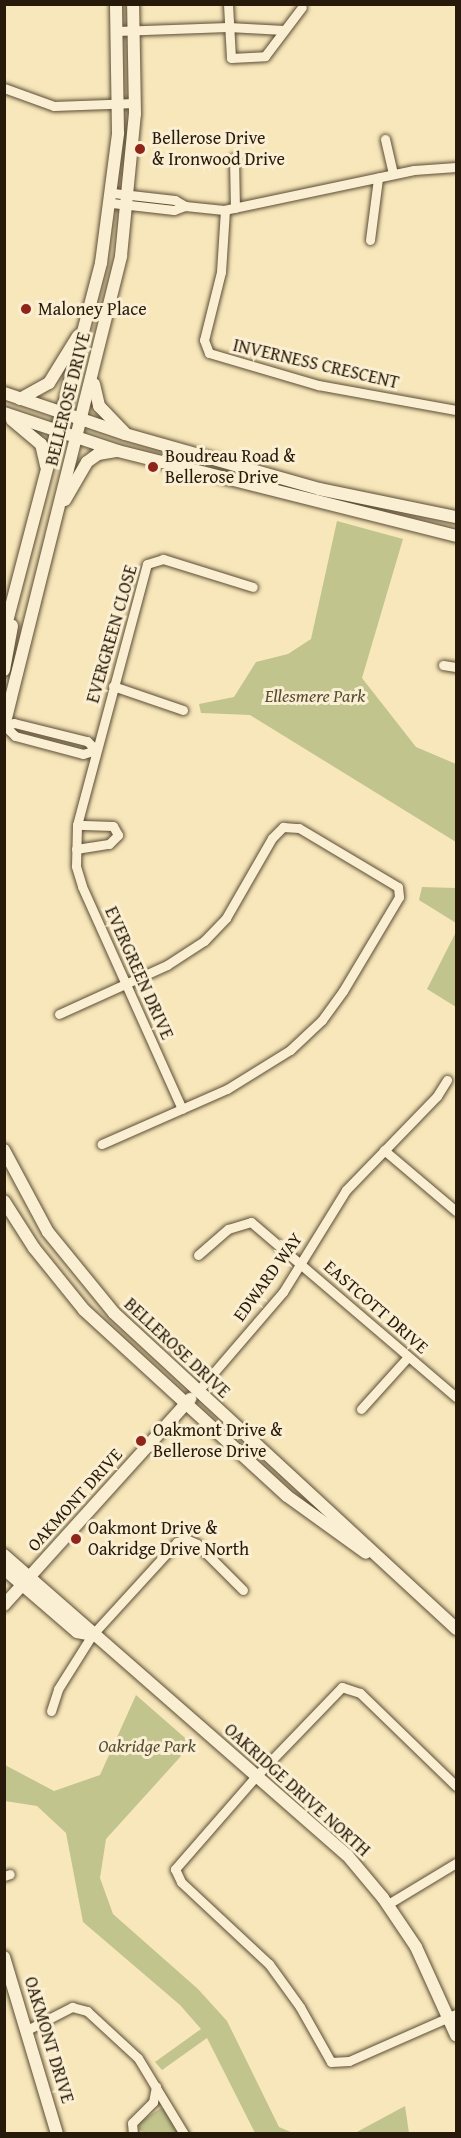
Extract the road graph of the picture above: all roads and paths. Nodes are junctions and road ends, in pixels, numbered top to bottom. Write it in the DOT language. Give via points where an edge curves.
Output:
graph roads {
  1 [pos="116,4"];
  2 [pos="133,4"];
  3 [pos="228,4"];
  4 [pos="302,7"];
  5 [pos="228,27"];
  6 [pos="134,30"];
  7 [pos="284,30"];
  8 [pos="117,31"];
  9 [pos="4,88"];
  10 [pos="135,103"];
  11 [pos="119,104"];
  12 [pos="385,139"];
  13 [pos="234,158"];
  14 [pos="456,167"];
  15 [pos="393,174"];
  16 [pos="378,178"];
  17 [pos="112,198"];
  18 [pos="129,200"];
  19 [pos="235,208"];
  20 [pos="225,210"];
  21 [pos="370,240"];
  22 [pos="90,312"];
  23 [pos="94,376"];
  24 [pos="4,393"];
  25 [pos="20,399"];
  26 [pos="456,410"];
  27 [pos="4,414"];
  28 [pos="64,414"];
  29 [pos="82,419"];
  30 [pos="60,431"];
  31 [pos="125,434"];
  32 [pos="78,436"];
  33 [pos="118,451"];
  34 [pos="46,479"];
  35 [pos="57,514"];
  36 [pos="456,518"];
  37 [pos="456,536"];
  38 [pos="20,577"];
  39 [pos="253,587"];
  40 [pos="4,633"];
  41 [pos="442,665"];
  42 [pos="456,667"];
  43 [pos="4,670"];
  44 [pos="113,686"];
  45 [pos="183,710"];
  46 [pos="5,726"];
  47 [pos="96,750"];
  48 [pos="77,825"];
  49 [pos="76,849"];
  50 [pos="126,983"];
  51 [pos="59,1014"];
  52 [pos="447,1080"];
  53 [pos="182,1109"];
  54 [pos="102,1144"];
  55 [pos="384,1149"];
  56 [pos="4,1150"];
  57 [pos="4,1201"];
  58 [pos="456,1211"];
  59 [pos="198,1255"];
  60 [pos="302,1265"];
  61 [pos="408,1357"];
  62 [pos="197,1392"];
  63 [pos="456,1397"];
  64 [pos="185,1404"];
  65 [pos="362,1409"];
  66 [pos="4,1555"];
  67 [pos="4,1569"];
  68 [pos="27,1581"];
  69 [pos="416,1589"];
  70 [pos="243,1590"];
  71 [pos="4,1605"];
  72 [pos="456,1629"];
  73 [pos="92,1635"];
  74 [pos="51,1712"];
  75 [pos="257,1775"];
  76 [pos="456,1786"];
  77 [pos="456,1863"];
  78 [pos="388,1904"];
  79 [pos="4,1957"];
  80 [pos="453,2016"];
  81 [pos="27,2030"];
  82 [pos="456,2035"];
  83 [pos="156,2083"];
  84 [pos="57,2133"];
  85 [pos="133,2133"];
  86 [pos="184,2133"];
  1 -- 8 [label="main road, BELLEROSE DRIVE"];
  2 -- 6 [label="main road, BELLEROSE DRIVE"];
  3 -- 5 [label="street"];
  4 -- 7 [label="street"];
  5 -- 6 [label="street"];
  5 -- 7 [label="street"];
  5 -- 7 [label="street" via="231,58 265,56"];
  6 -- 8 [label="street"];
  6 -- 10 [label="main road, BELLEROSE DRIVE"];
  8 -- 11 [label="main road, BELLEROSE DRIVE"];
  9 -- 11 [label="street" via="54,106"];
  10 -- 11 [label="street"];
  10 -- 18 [label="main road, BELLEROSE DRIVE"];
  11 -- 17 [label="main road, BELLEROSE DRIVE"];
  12 -- 15 [label="street"];
  13 -- 19 [label="street"];
  14 -- 15 [label="street"];
  15 -- 16 [label="street"];
  16 -- 19 [label="street"];
  16 -- 21 [label="street"];
  17 -- 18 [label="street"];
  17 -- 22 [label="main road, BELLEROSE DRIVE"];
  18 -- 20 [label="street" via="174,210 185,206"];
  18 -- 23 [label="main road, BELLEROSE DRIVE"];
  19 -- 20 [label="street"];
  20 -- 26 [label="street, INVERNESS CRESCENT" via="221,272 204,340 208,353 318,385"];
  22 -- 25 [label="main road" via="55,377 45,387"];
  22 -- 28 [label="main road, BELLEROSE DRIVE"];
  23 -- 29 [label="main road, BELLEROSE DRIVE"];
  23 -- 31 [label="main road" via="96,402"];
  24 -- 25 [label="main road"];
  25 -- 28 [label="main road"];
  27 -- 30 [label="main road"];
  27 -- 34 [label="main road" via="45,449"];
  28 -- 29 [label="main road"];
  28 -- 30 [label="main road, BELLEROSE DRIVE"];
  29 -- 31 [label="main road"];
  29 -- 32 [label="main road, BELLEROSE DRIVE"];
  30 -- 32 [label="main road"];
  30 -- 34 [label="main road, BELLEROSE DRIVE"];
  31 -- 36 [label="main road" via="319,489"];
  32 -- 33 [label="main road"];
  32 -- 35 [label="main road, BELLEROSE DRIVE"];
  33 -- 35 [label="main road" via="98,454 87,462"];
  33 -- 37 [label="main road"];
  34 -- 38 [label="main road, BELLEROSE DRIVE" via="29,529"];
  35 -- 46 [label="main road, BELLEROSE DRIVE"];
  38 -- 40 [label="main road, BELLEROSE DRIVE"];
  38 -- 43 [label="main road"];
  39 -- 44 [label="street, EVERGREEN CLOSE" via="163,559 152,561 143,571"];
  41 -- 42 [label="street"];
  44 -- 45 [label="street"];
  44 -- 47 [label="street, EVERGREEN CLOSE"];
  46 -- 47 [label="street" via="15,736 83,754"];
  47 -- 48 [label="street, EVERGREEN DRIVE"];
  48 -- 49 [label="street, EVERGREEN DRIVE"];
  48 -- 49 [label="street" via="111,825 118,832 112,842"];
  49 -- 50 [label="street, EVERGREEN DRIVE" via="82,886"];
  50 -- 51 [label="street"];
  50 -- 53 [label="street, EVERGREEN DRIVE"];
  50 -- 53 [label="street" via="183,956 218,928 272,838 283,827 299,828 398,887 399,897 322,1020 256,1074"];
  52 -- 55 [label="street, EDWARD WAY"];
  53 -- 54 [label="street"];
  55 -- 58 [label="street"];
  55 -- 60 [label="street, EDWARD WAY" via="346,1190"];
  56 -- 62 [label="main road, BELLEROSE DRIVE" via="35,1211 77,1272"];
  57 -- 64 [label="main road, BELLEROSE DRIVE" via="72,1296"];
  59 -- 60 [label="street, EASTCOTT DRIVE" via="228,1229 248,1221"];
  60 -- 61 [label="street, EASTCOTT DRIVE"];
  60 -- 62 [label="street, EDWARD WAY"];
  61 -- 63 [label="street, EASTCOTT DRIVE"];
  61 -- 65 [label="street"];
  62 -- 64 [label="main road, OAKMONT DRIVE"];
  62 -- 69 [label="main road, BELLEROSE DRIVE"];
  64 -- 68 [label="main road, OAKMONT DRIVE"];
  64 -- 69 [label="main road, BELLEROSE DRIVE" via="287,1496"];
  66 -- 68 [label="main road"];
  67 -- 68 [label="main road"];
  68 -- 71 [label="main road, OAKMONT DRIVE"];
  68 -- 73 [label="main road, OAKRIDGE DRIVE NORTH" via="85,1623"];
  69 -- 72 [label="main road, BELLEROSE DRIVE"];
  70 -- 73 [label="street" via="197,1544 181,1540"];
  73 -- 74 [label="street" via="58,1689"];
  73 -- 75 [label="main road, OAKRIDGE DRIVE NORTH"];
  75 -- 76 [label="street" via="333,1693 345,1686 360,1693"];
  75 -- 78 [label="main road, OAKRIDGE DRIVE NORTH" via="338,1846"];
  75 -- 80 [label="street" via="180,1860 175,1869 178,1878 269,1964 300,2007 331,2062 349,2061"];
  77 -- 78 [label="street"];
  78 -- 80 [label="main road, OAKRIDGE DRIVE NORTH"];
  79 -- 81 [label="main road, OAKMONT DRIVE"];
  80 -- 82 [label="main road, OAKRIDGE DRIVE NORTH"];
  81 -- 83 [label="street" via="72,2007 83,2008 126,2044"];
  81 -- 84 [label="main road, OAKMONT DRIVE"];
  83 -- 85 [label="street" via="154,2100 132,2123"];
  83 -- 86 [label="street"];
}
